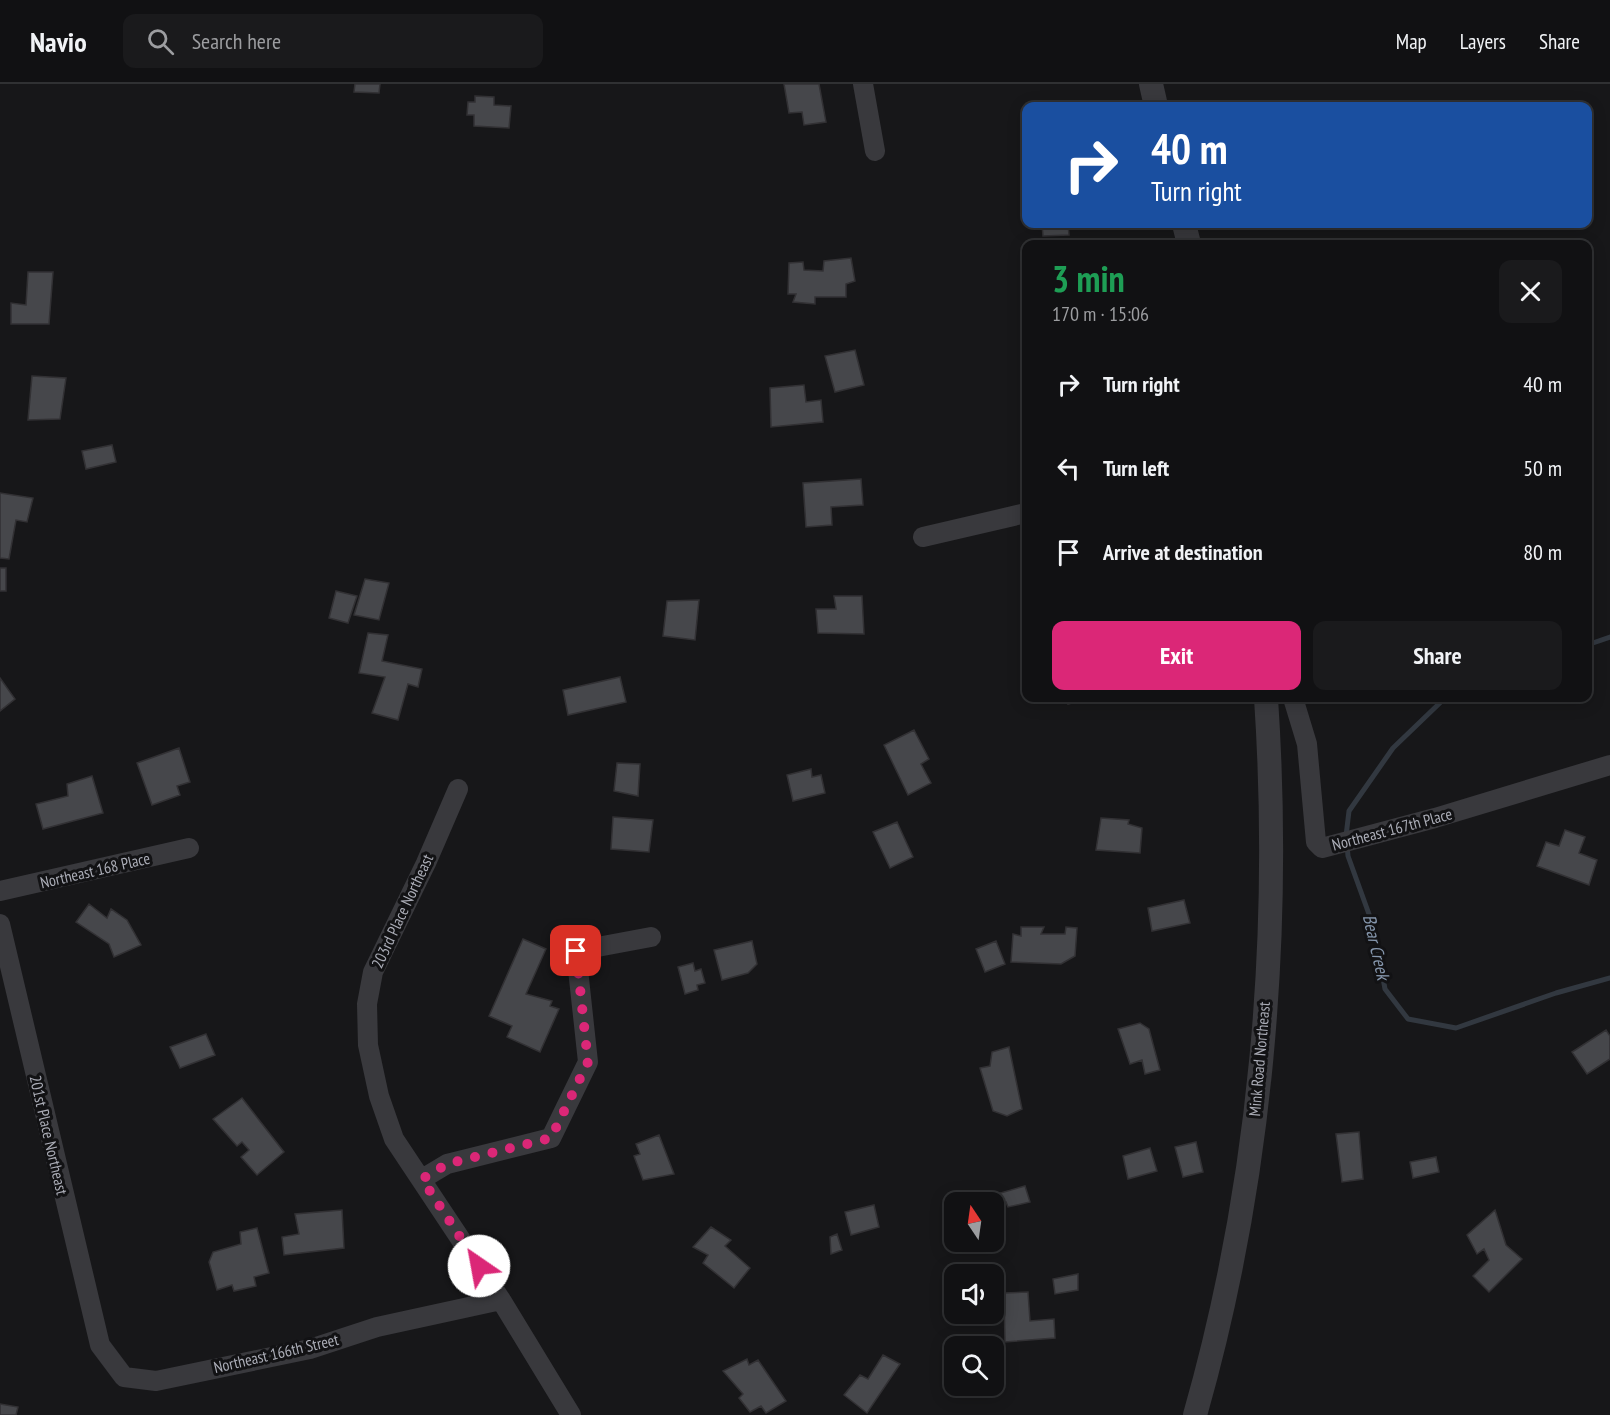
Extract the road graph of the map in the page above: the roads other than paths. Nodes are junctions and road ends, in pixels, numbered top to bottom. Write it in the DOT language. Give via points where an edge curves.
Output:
graph roads {
  1 [pos="863,84"];
  2 [pos="1151,84"];
  3 [pos="1155,102"];
  4 [pos="874,151"];
  5 [pos="1022,514"];
  6 [pos="923,537"];
  7 [pos="1266,702"];
  8 [pos="1294,702"];
  9 [pos="1610,765"];
  10 [pos="458,789"];
  11 [pos="189,848"];
  12 [pos="0,891"];
  13 [pos="0,924"];
  14 [pos="651,937"];
  15 [pos="422,1179"];
  16 [pos="501,1300"];
  17 [pos="100,1346"];
  18 [pos="571,1415"];
  19 [pos="1195,1415"];
  1 -- 4 [label="street"];
  2 -- 3 [label="street"];
  5 -- 6 [label="street"];
  7 -- 19 [label="street, Mink Road Northeast" via="1271,848 1267,974 1257,1087 1242,1205 1223,1305"];
  8 -- 9 [label="street, Northeast 167th Place" via="1307,744 1316,842 1322,848"];
  10 -- 15 [label="street, 203rd Place Northeast" via="373,972 367,1004 368,1045 379,1096 394,1139"];
  11 -- 12 [label="street, Northeast 168 Place"];
  13 -- 17 [label="street, 201st Place Northeast"];
  14 -- 15 [label="street" via="576,951 588,1062 551,1138 447,1164"];
  15 -- 16 [label="street, 203rd Place Northeast"];
  16 -- 17 [label="street, Northeast 166th Street" via="377,1327 310,1349 156,1381 124,1377"];
  16 -- 18 [label="street, 203rd Place Northeast"];
}
